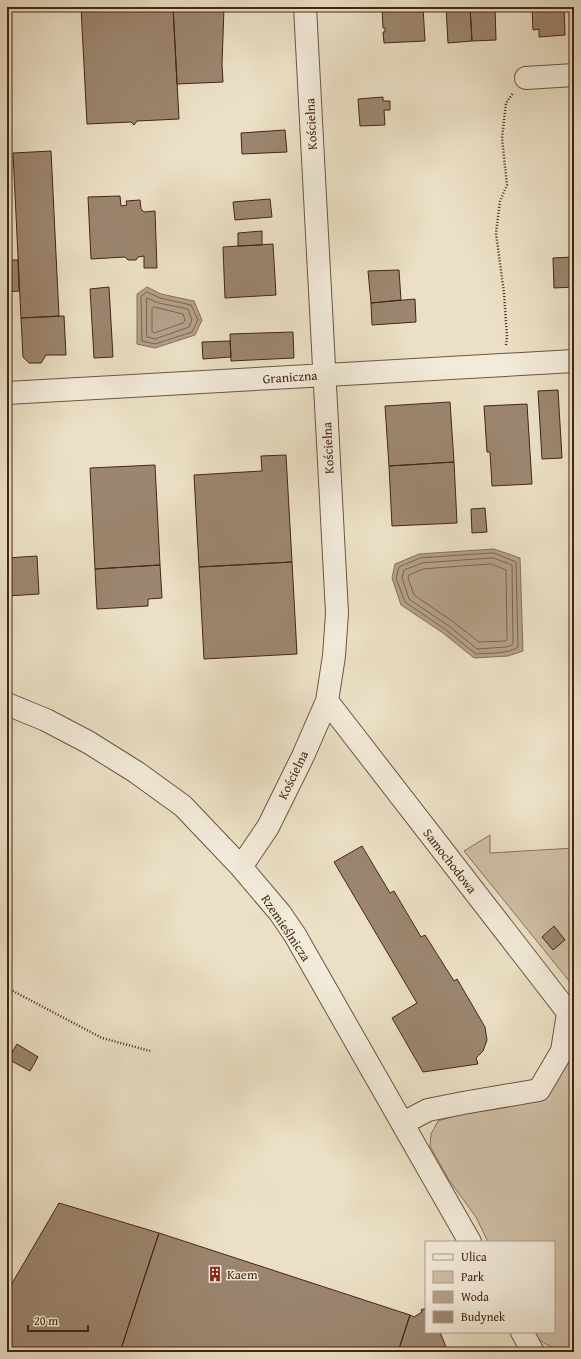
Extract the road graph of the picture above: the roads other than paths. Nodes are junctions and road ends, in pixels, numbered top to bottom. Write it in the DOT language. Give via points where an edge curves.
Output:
graph roads {
  1 [pos="305,7"];
  2 [pos="574,75"];
  3 [pos="526,78"];
  4 [pos="574,361"];
  5 [pos="324,374"];
  6 [pos="7,393"];
  7 [pos="327,701"];
  8 [pos="7,704"];
  9 [pos="241,867"];
  10 [pos="571,1017"];
  11 [pos="403,1123"];
  12 [pos="469,1241"];
  13 [pos="523,1333"];
  14 [pos="533,1352"];
  1 -- 5 [label="street, Kościelna"];
  2 -- 3 [label="street"];
  4 -- 5 [label="street, Graniczna"];
  5 -- 6 [label="street, Graniczna"];
  5 -- 7 [label="street, Kościelna" via="337,612"];
  7 -- 9 [label="street, Kościelna" via="268,827"];
  7 -- 10 [label="street, Samochodowa"];
  8 -- 9 [label="street, Rzemieślnicza" via="46,720 88,742 136,772 184,806"];
  9 -- 11 [label="street, Rzemieślnicza" via="295,935"];
  10 -- 11 [label="street" via="562,1051 539,1090 428,1110"];
  11 -- 12 [label="street, Rzemieślnicza"];
  13 -- 14 [label="street"];
}
